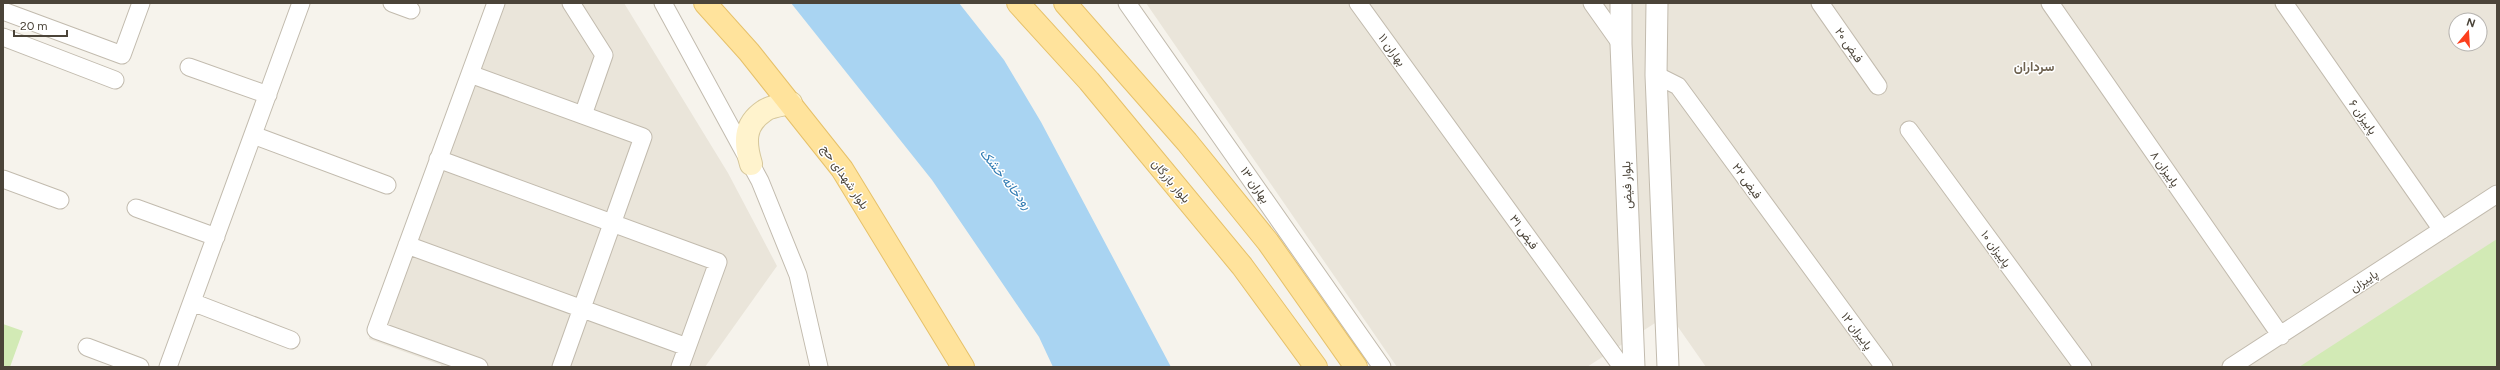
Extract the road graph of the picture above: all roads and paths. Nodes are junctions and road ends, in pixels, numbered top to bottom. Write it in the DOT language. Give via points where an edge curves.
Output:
graph roads {
  1 [pos="141,3"];
  2 [pos="301,3"];
  3 [pos="392,3"];
  4 [pos="496,3"];
  5 [pos="571,3"];
  6 [pos="663,3"];
  7 [pos="705,3"];
  8 [pos="722,3"];
  9 [pos="1018,3"];
  10 [pos="1065,3"];
  11 [pos="1127,3"];
  12 [pos="1358,3"];
  13 [pos="1592,3"];
  14 [pos="1621,3"];
  15 [pos="1657,3"];
  16 [pos="1820,3"];
  17 [pos="2050,3"];
  18 [pos="2284,3"];
  19 [pos="411,10"];
  20 [pos="3,11"];
  21 [pos="3,37"];
  22 [pos="1621,44"];
  23 [pos="190,67"];
  24 [pos="470,74"];
  25 [pos="1656,74"];
  26 [pos="115,80"];
  27 [pos="1878,86"];
  28 [pos="268,95"];
  29 [pos="1426,96"];
  30 [pos="791,103"];
  31 [pos="583,115"];
  32 [pos="1909,130"];
  33 [pos="253,135"];
  34 [pos="438,159"];
  35 [pos="751,164"];
  36 [pos="3,179"];
  37 [pos="387,185"];
  38 [pos="2497,194"];
  39 [pos="60,200"];
  40 [pos="136,208"];
  41 [pos="612,223"];
  42 [pos="2442,230"];
  43 [pos="216,237"];
  44 [pos="407,245"];
  45 [pos="1831,296"];
  46 [pos="192,302"];
  47 [pos="582,309"];
  48 [pos="2281,336"];
  49 [pos="291,340"];
  50 [pos="1340,343"];
  51 [pos="87,347"];
  52 [pos="687,348"];
  53 [pos="1313,363"];
  54 [pos="470,365"];
  55 [pos="140,367"];
  56 [pos="168,367"];
  57 [pos="561,367"];
  58 [pos="680,367"];
  59 [pos="819,367"];
  60 [pos="963,367"];
  61 [pos="978,367"];
  62 [pos="1356,367"];
  63 [pos="1382,367"];
  64 [pos="1622,367"];
  65 [pos="1634,367"];
  66 [pos="1668,367"];
  67 [pos="1884,367"];
  68 [pos="2083,367"];
  69 [pos="2231,367"];
  1 -- 20 [label="street" via="122,55"];
  2 -- 28 [label="street"];
  3 -- 19 [label="street"];
  4 -- 24 [label="street"];
  5 -- 31 [label="street" via="604,55"];
  6 -- 35 [label="street"];
  7 -- 30 [label="main road, بلوار شهدای حج"];
  8 -- 61 [label="main road, بلوار شهدای حج" via="861,175"];
  9 -- 53 [label="main road, بلوار بازرگان" via="1089,81 1242,266"];
  10 -- 50 [label="main road" via="1192,148 1268,242"];
  11 -- 63 [label="street, بهاران ۱۳"];
  12 -- 29 [label="street, بهاران ۱۱"];
  13 -- 22 [label="street"];
  14 -- 22 [label="street, بلوار فیض"];
  15 -- 25 [label="street"];
  16 -- 27 [label="street, فیض ۲۰"];
  17 -- 48 [label="street, پاییزان ۸"];
  18 -- 42 [label="street, پاییزان ۶"];
  21 -- 26 [label="street"];
  22 -- 65 [label="street, بلوار فیض"];
  23 -- 28 [label="street"];
  24 -- 31 [label="street"];
  24 -- 34 [label="street"];
  25 -- 45 [label="street, فیض ۲۲" via="1678,86"];
  25 -- 66 [label="street"];
  28 -- 33 [label="street"];
  29 -- 64 [label="street, فیض ۳۱"];
  30 -- 35 [label="main road" via="764,111 750,125 745,145"];
  30 -- 60 [label="main road, بلوار شهدای حج" via="842,169"];
  31 -- 41 [label="street" via="643,137"];
  32 -- 68 [label="street, پاییزان ۱۰"];
  33 -- 37 [label="street"];
  33 -- 43 [label="street"];
  34 -- 41 [label="street"];
  34 -- 44 [label="street"];
  35 -- 59 [label="street" via="798,275"];
  36 -- 39 [label="street"];
  38 -- 42 [label="street, پاییزان"];
  40 -- 43 [label="street"];
  41 -- 47 [label="street"];
  41 -- 52 [label="street" via="718,262"];
  42 -- 48 [label="street, پاییزان"];
  43 -- 46 [label="street"];
  44 -- 47 [label="street"];
  44 -- 54 [label="street" via="376,330"];
  45 -- 67 [label="street, پاییزان ۱۲"];
  46 -- 49 [label="street"];
  46 -- 56 [label="street"];
  47 -- 52 [label="street"];
  47 -- 57 [label="street"];
  48 -- 69 [label="street, پاییزان"];
  50 -- 53 [label="main road"];
  50 -- 62 [label="main road"];
  51 -- 55 [label="street"];
  52 -- 58 [label="street"];
}
